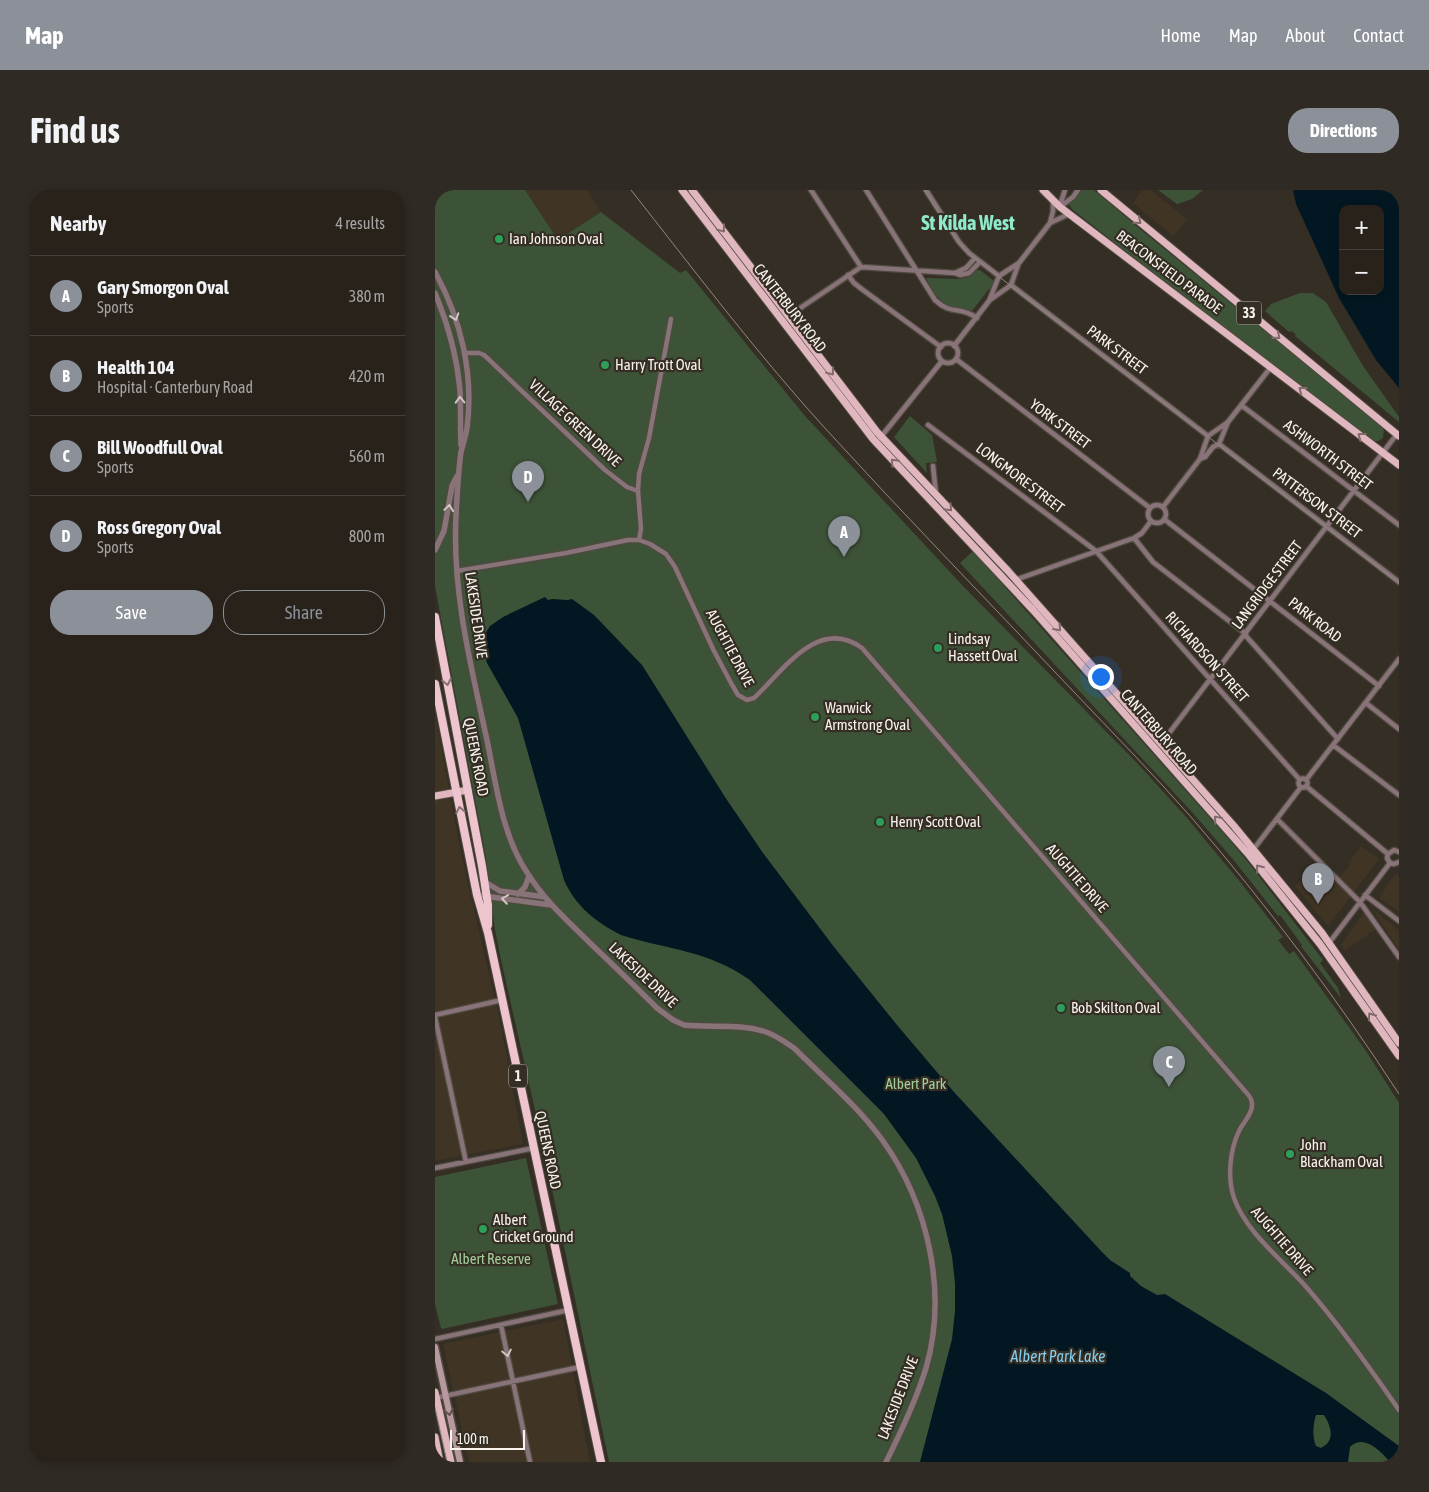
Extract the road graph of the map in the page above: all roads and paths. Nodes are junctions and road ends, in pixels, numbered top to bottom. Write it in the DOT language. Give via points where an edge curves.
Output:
graph roads {
  1 [pos="683,190"];
  2 [pos="692,190"];
  3 [pos="811,190"];
  4 [pos="866,190"];
  5 [pos="926,190"];
  6 [pos="1043,190"];
  7 [pos="1065,190"];
  8 [pos="1078,190"];
  9 [pos="1101,190"];
  10 [pos="1053,201"];
  11 [pos="1060,207"];
  12 [pos="1069,214"];
  13 [pos="1049,223"];
  14 [pos="975,258"];
  15 [pos="980,262"];
  16 [pos="1019,263"];
  17 [pos="861,267"];
  18 [pos="918,271"];
  19 [pos="435,272"];
  20 [pos="955,273"];
  21 [pos="1005,273"];
  22 [pos="848,275"];
  23 [pos="999,276"];
  24 [pos="1012,279"];
  25 [pos="998,282"];
  26 [pos="1011,285"];
  27 [pos="1005,288"];
  28 [pos="435,293"];
  29 [pos="989,301"];
  30 [pos="785,318"];
  31 [pos="977,318"];
  32 [pos="671,319"];
  33 [pos="954,346"];
  34 [pos="941,347"];
  35 [pos="465,352"];
  36 [pos="454,354"];
  37 [pos="956,359"];
  38 [pos="942,361"];
  39 [pos="1271,367"];
  40 [pos="1241,405"];
  41 [pos="1228,422"];
  42 [pos="928,425"];
  43 [pos="1213,432"];
  44 [pos="1398,435"];
  45 [pos="1207,438"];
  46 [pos="1221,438"];
  47 [pos="879,440"];
  48 [pos="1219,444"];
  49 [pos="1213,447"];
  50 [pos="462,449"];
  51 [pos="1383,453"];
  52 [pos="1200,459"];
  53 [pos="1399,465"];
  54 [pos="933,466"];
  55 [pos="459,470"];
  56 [pos="638,491"];
  57 [pos="1355,491"];
  58 [pos="936,494"];
  59 [pos="1163,507"];
  60 [pos="1150,508"];
  61 [pos="1164,519"];
  62 [pos="1151,521"];
  63 [pos="1399,525"];
  64 [pos="1327,527"];
  65 [pos="1134,538"];
  66 [pos="639,540"];
  67 [pos="435,550"];
  68 [pos="1096,551"];
  69 [pos="457,571"];
  70 [pos="1016,580"];
  71 [pos="1399,582"];
  72 [pos="1009,584"];
  73 [pos="1270,601"];
  74 [pos="435,617"];
  75 [pos="1245,634"];
  76 [pos="1399,659"];
  77 [pos="1210,680"];
  78 [pos="435,684"];
  79 [pos="1379,686"];
  80 [pos="1365,703"];
  81 [pos="1399,729"];
  82 [pos="1338,739"];
  83 [pos="1333,745"];
  84 [pos="1159,747"];
  85 [pos="464,765"];
  86 [pos="452,767"];
  87 [pos="1303,780"];
  88 [pos="1304,787"];
  89 [pos="468,790"];
  90 [pos="457,792"];
  91 [pos="1399,795"];
  92 [pos="435,796"];
  93 [pos="1277,819"];
  94 [pos="1251,852"];
  95 [pos="1399,852"];
  96 [pos="1388,854"];
  97 [pos="1399,862"];
  98 [pos="1391,863"];
  99 [pos="529,876"];
  100 [pos="485,882"];
  101 [pos="518,894"];
  102 [pos="477,895"];
  103 [pos="487,896"];
  104 [pos="1365,896"];
  105 [pos="545,897"];
  106 [pos="1360,902"];
  107 [pos="551,905"];
  108 [pos="1399,922"];
  109 [pos="488,932"];
  110 [pos="1329,943"];
  111 [pos="1399,957"];
  112 [pos="502,1000"];
  113 [pos="435,1016"];
  114 [pos="1399,1043"];
  115 [pos="1399,1056"];
  116 [pos="534,1148"];
  117 [pos="466,1162"];
  118 [pos="435,1168"];
  119 [pos="569,1310"];
  120 [pos="501,1325"];
  121 [pos="435,1339"];
  122 [pos="435,1347"];
  123 [pos="580,1367"];
  124 [pos="513,1381"];
  125 [pos="435,1396"];
  126 [pos="445,1396"];
  127 [pos="1399,1410"];
  128 [pos="435,1437"];
  129 [pos="440,1462"];
  130 [pos="451,1462"];
  131 [pos="460,1462"];
  132 [pos="530,1462"];
  133 [pos="601,1462"];
  134 [pos="886,1462"];
  1 -- 30 [label="main road, CANTERBURY ROAD"];
  2 -- 30 [label="main road, CANTERBURY ROAD, one-way"];
  3 -- 17 [label="street"];
  4 -- 18 [label="street"];
  5 -- 14 [label="street" via="959,242"];
  6 -- 10 [label="main road, BEACONSFIELD PARADE / 33"];
  7 -- 11 [label="street"];
  8 -- 11 [label="street"];
  9 -- 44 [label="main road, BEACONSFIELD PARADE / 33, one-way"];
  10 -- 11 [label="main road, BEACONSFIELD PARADE / 33"];
  10 -- 13 [label="street"];
  11 -- 12 [label="main road, BEACONSFIELD PARADE / 33"];
  12 -- 13 [label="street"];
  12 -- 39 [label="main road, BEACONSFIELD PARADE / 33"];
  13 -- 16 [label="street"];
  14 -- 15 [label="street"];
  14 -- 20 [label="street"];
  15 -- 20 [label="street" via="967,274"];
  15 -- 23 [label="street"];
  16 -- 21 [label="street"];
  16 -- 24 [label="street"];
  17 -- 18 [label="street"];
  17 -- 22 [label="street"];
  18 -- 20 [label="street"];
  18 -- 31 [label="street" via="935,300 953,311 965,311"];
  19 -- 35 [label="street, LAKESIDE DRIVE, one-way" via="452,308"];
  21 -- 23 [label="street"];
  21 -- 24 [label="street"];
  22 -- 30 [label="street"];
  22 -- 34 [label="street" via="863,290"];
  23 -- 25 [label="street"];
  24 -- 26 [label="street"];
  25 -- 27 [label="street"];
  25 -- 29 [label="street"];
  26 -- 27 [label="street"];
  26 -- 45 [label="street, PARK STREET"];
  27 -- 29 [label="street"];
  28 -- 36 [label="street, LAKESIDE DRIVE"];
  29 -- 31 [label="street"];
  30 -- 47 [label="main road, CANTERBURY ROAD"];
  31 -- 33 [label="street"];
  32 -- 56 [label="street"];
  33 -- 34 [label="street" via="947,344"];
  33 -- 37 [label="street" via="958,353"];
  34 -- 38 [label="street" via="938,353"];
  35 -- 36 [label="street, VILLAGE GREEN DRIVE"];
  35 -- 50 [label="street, LAKESIDE DRIVE" via="469,410"];
  35 -- 56 [label="street, VILLAGE GREEN DRIVE" via="484,355 605,470 627,487"];
  50 -- 36 [label="street, LAKESIDE DRIVE, one-way" via="460,389"];
  37 -- 38 [label="street" via="948,363"];
  37 -- 60 [label="street, YORK STREET"];
  38 -- 47 [label="street"];
  39 -- 40 [label="street"];
  51 -- 39 [label="main road, BEACONSFIELD PARADE / 33, one-way"];
  40 -- 41 [label="street"];
  40 -- 57 [label="street, ASHWORTH STREET"];
  41 -- 43 [label="street"];
  41 -- 46 [label="street"];
  42 -- 68 [label="street, LONGMORE STREET"];
  43 -- 45 [label="street"];
  43 -- 46 [label="street"];
  44 -- 51 [label="street, LANGRIDGE STREET"];
  45 -- 49 [label="street"];
  45 -- 52 [label="street"];
  46 -- 48 [label="street"];
  47 -- 58 [label="main road, CANTERBURY ROAD"];
  72 -- 47 [label="main road, CANTERBURY ROAD, one-way"];
  48 -- 49 [label="street"];
  48 -- 64 [label="street, PATTERSON STREET"];
  49 -- 52 [label="street"];
  50 -- 55 [label="street, LAKESIDE DRIVE"];
  51 -- 53 [label="main road, BEACONSFIELD PARADE / 33"];
  51 -- 57 [label="street, LANGRIDGE STREET"];
  52 -- 59 [label="street"];
  54 -- 58 [label="street"];
  67 -- 55 [label="street, one-way" via="444,531 452,486"];
  55 -- 69 [label="street, LAKESIDE DRIVE" via="455,526"];
  56 -- 66 [label="street"];
  57 -- 63 [label="street, ASHWORTH STREET"];
  57 -- 64 [label="street, LANGRIDGE STREET"];
  58 -- 70 [label="main road, CANTERBURY ROAD, one-way"];
  59 -- 60 [label="street"];
  59 -- 61 [label="street"];
  60 -- 62 [label="street" via="1148,516"];
  61 -- 62 [label="street" via="1156,523"];
  61 -- 73 [label="street, PARK ROAD"];
  62 -- 65 [label="street"];
  64 -- 71 [label="street, PATTERSON STREET"];
  64 -- 73 [label="street, LANGRIDGE STREET"];
  65 -- 68 [label="street"];
  65 -- 75 [label="street" via="1153,562"];
  66 -- 69 [label="street" via="623,540"];
  66 -- 127 [label="street, AUGHTIE DRIVE" via="658,548 672,562 735,691 743,699 754,698 806,648 819,641 845,640 871,657 1245,1091 1252,1105 1235,1143 1231,1169 1238,1207 1255,1232 1335,1322"];
  68 -- 70 [label="street"];
  68 -- 77 [label="street, RICHARDSON STREET"];
  69 -- 99 [label="street, LAKESIDE DRIVE" via="470,663 499,795 513,845"];
  70 -- 72 [label="street"];
  70 -- 84 [label="main road, CANTERBURY ROAD, one-way"];
  72 -- 84 [label="main road, CANTERBURY ROAD"];
  73 -- 75 [label="street, LANGRIDGE STREET"];
  73 -- 79 [label="street, PARK ROAD"];
  74 -- 85 [label="highway, QUEENS ROAD / 1, one-way"];
  75 -- 77 [label="street, LANGRIDGE STREET"];
  75 -- 82 [label="street"];
  76 -- 79 [label="street"];
  77 -- 84 [label="street, LANGRIDGE STREET"];
  77 -- 87 [label="street, RICHARDSON STREET"];
  78 -- 86 [label="highway, QUEENS ROAD / 1"];
  79 -- 80 [label="street"];
  80 -- 81 [label="street"];
  80 -- 82 [label="street"];
  82 -- 83 [label="street"];
  83 -- 87 [label="street"];
  83 -- 91 [label="street"];
  84 -- 94 [label="main road, CANTERBURY ROAD"];
  85 -- 86 [label="highway"];
  85 -- 89 [label="highway, QUEENS ROAD / 1"];
  86 -- 90 [label="highway, QUEENS ROAD / 1"];
  87 -- 88 [label="street"];
  87 -- 88 [label="street" via="1299,784"];
  88 -- 93 [label="street"];
  88 -- 96 [label="street"];
  89 -- 90 [label="main road"];
  89 -- 100 [label="highway, QUEENS ROAD / 1"];
  90 -- 92 [label="main road"];
  102 -- 90 [label="highway, QUEENS ROAD / 1, one-way"];
  93 -- 94 [label="street"];
  93 -- 106 [label="street"];
  94 -- 110 [label="main road, CANTERBURY ROAD"];
  115 -- 94 [label="main road, CANTERBURY ROAD, one-way"];
  95 -- 96 [label="street" via="1394,850"];
  96 -- 98 [label="street"];
  97 -- 98 [label="street"];
  98 -- 104 [label="street"];
  99 -- 101 [label="street"];
  99 -- 105 [label="street, LAKESIDE DRIVE"];
  100 -- 101 [label="street" via="500,891"];
  100 -- 103 [label="highway, QUEENS ROAD / 1"];
  101 -- 105 [label="street"];
  102 -- 103 [label="street"];
  102 -- 109 [label="highway, QUEENS ROAD / 1"];
  107 -- 103 [label="street, one-way"];
  103 -- 109 [label="highway, QUEENS ROAD / 1"];
  104 -- 106 [label="street"];
  104 -- 108 [label="street"];
  105 -- 107 [label="street, LAKESIDE DRIVE"];
  106 -- 110 [label="street"];
  106 -- 111 [label="street"];
  107 -- 134 [label="street, LAKESIDE DRIVE" via="673,1020 691,1026 764,1031 794,1048 883,1140 914,1197 923,1224 932,1268 934,1313 926,1368"];
  109 -- 112 [label="highway, QUEENS ROAD / 1"];
  110 -- 114 [label="main road, CANTERBURY ROAD"];
  112 -- 113 [label="street"];
  112 -- 116 [label="highway, QUEENS ROAD / 1"];
  113 -- 117 [label="street"];
  116 -- 117 [label="street"];
  116 -- 119 [label="highway, QUEENS ROAD / 1"];
  117 -- 118 [label="street"];
  119 -- 120 [label="street"];
  119 -- 123 [label="highway, QUEENS ROAD / 1"];
  120 -- 121 [label="street"];
  120 -- 124 [label="street, one-way"];
  122 -- 126 [label="main road"];
  123 -- 124 [label="street"];
  123 -- 133 [label="highway, QUEENS ROAD / 1"];
  124 -- 126 [label="street"];
  124 -- 132 [label="street"];
  125 -- 126 [label="street"];
  125 -- 130 [label="main road"];
  126 -- 131 [label="main road, one-way"];
  128 -- 129 [label="main road"];
}
